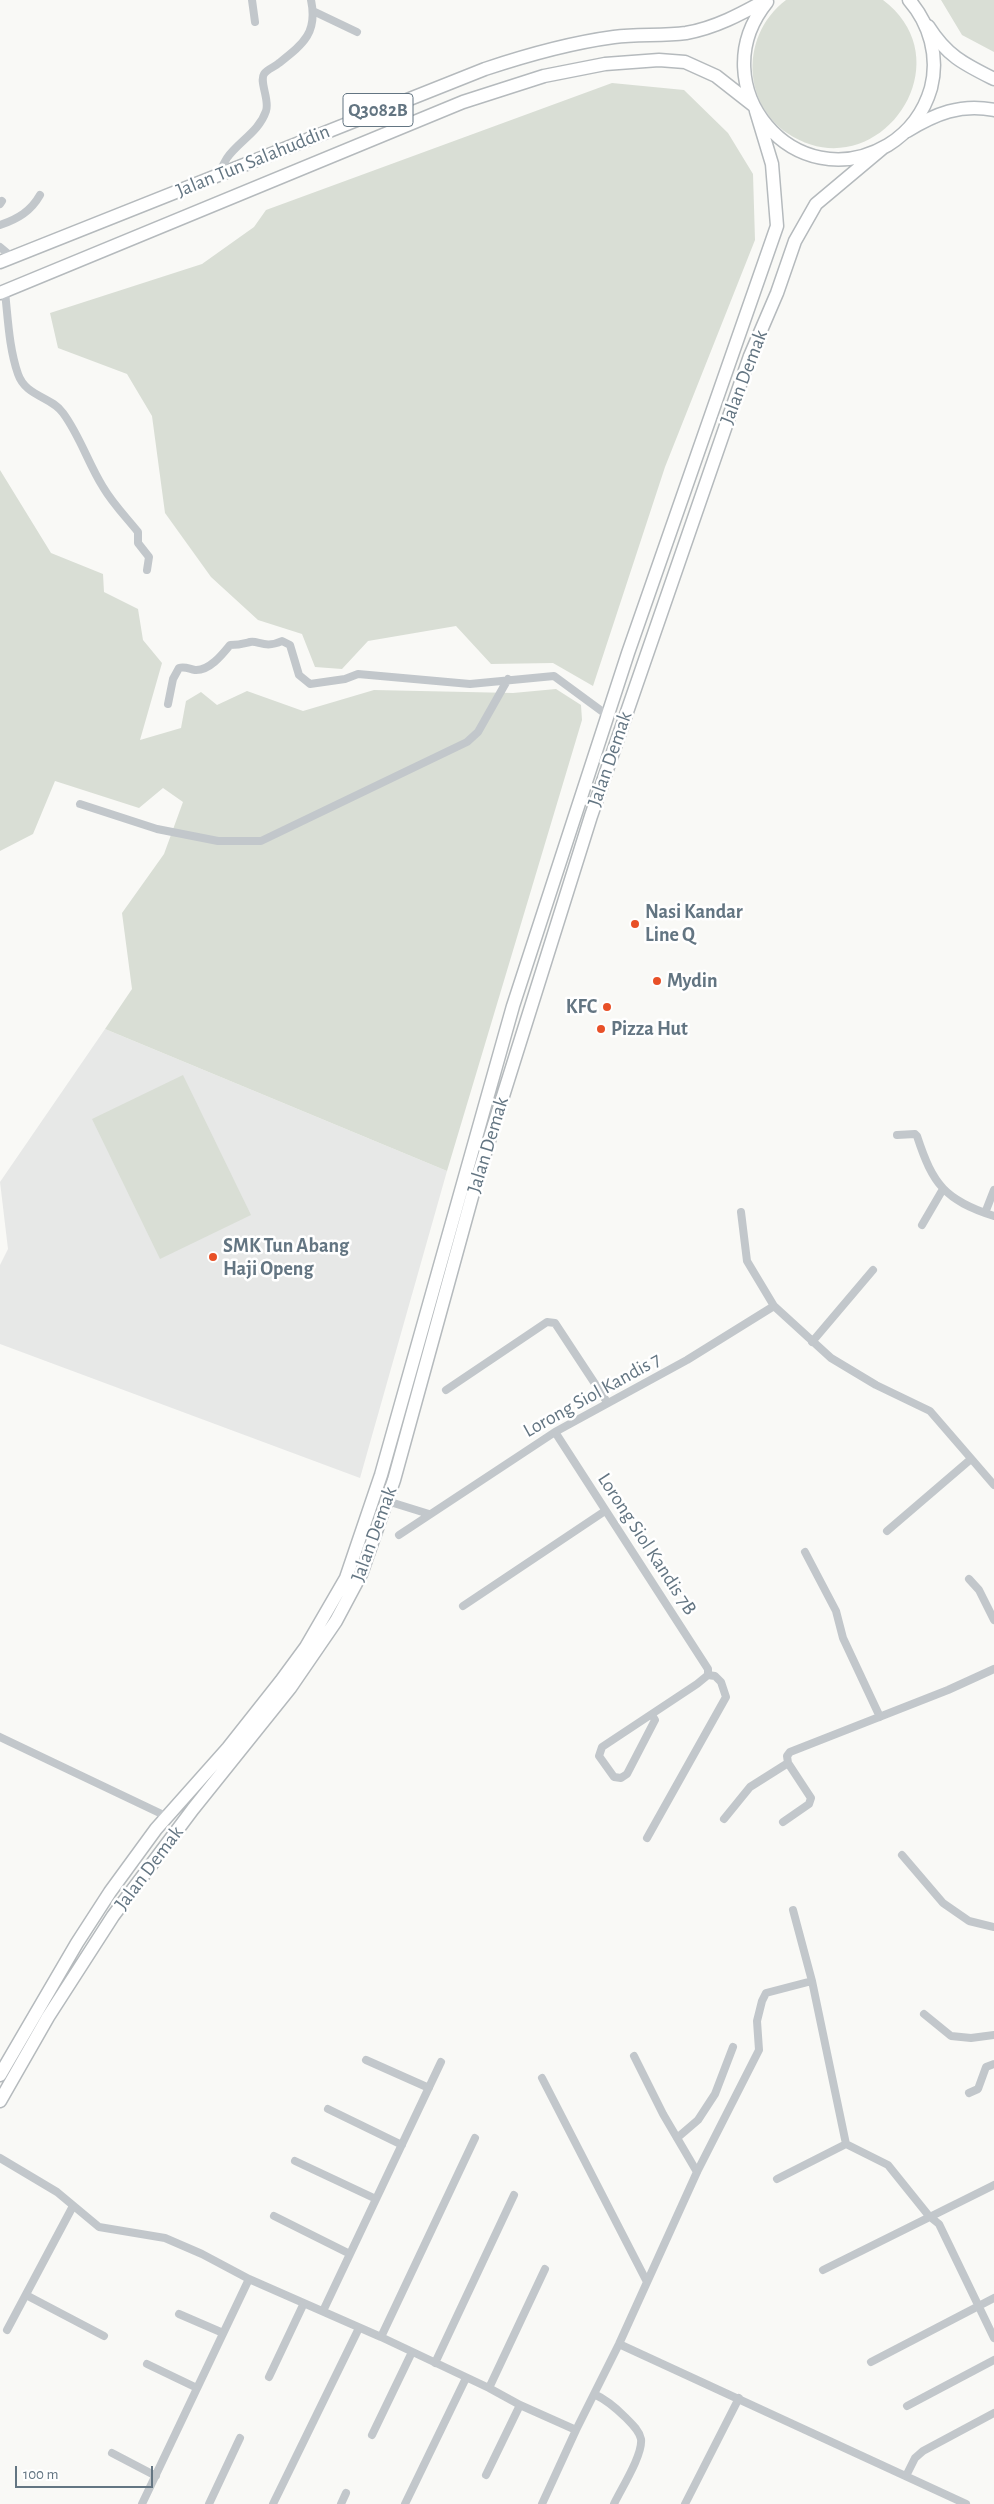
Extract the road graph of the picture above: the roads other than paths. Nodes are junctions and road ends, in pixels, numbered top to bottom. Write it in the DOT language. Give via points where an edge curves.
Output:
graph roads {
  1 [pos="252,0"];
  2 [pos="311,0"];
  3 [pos="768,0"];
  4 [pos="909,0"];
  5 [pos="313,11"];
  6 [pos="921,16"];
  7 [pos="255,22"];
  8 [pos="357,32"];
  9 [pos="994,79"];
  10 [pos="754,108"];
  11 [pos="994,110"];
  12 [pos="906,131"];
  13 [pos="884,147"];
  14 [pos="218,175"];
  15 [pos="40,195"];
  16 [pos="0,224"];
  17 [pos="0,247"];
  18 [pos="6,260"];
  19 [pos="2,293"];
  20 [pos="147,570"];
  21 [pos="508,680"];
  22 [pos="168,704"];
  23 [pos="607,715"];
  24 [pos="80,804"];
  25 [pos="897,1135"];
  26 [pos="942,1189"];
  27 [pos="994,1190"];
  28 [pos="741,1212"];
  29 [pos="985,1213"];
  30 [pos="994,1216"];
  31 [pos="922,1225"];
  32 [pos="872,1270"];
  33 [pos="774,1306"];
  34 [pos="812,1342"];
  35 [pos="446,1390"];
  36 [pos="607,1402"];
  37 [pos="554,1432"];
  38 [pos="971,1459"];
  39 [pos="994,1486"];
  40 [pos="387,1502"];
  41 [pos="605,1511"];
  42 [pos="429,1514"];
  43 [pos="887,1531"];
  44 [pos="399,1535"];
  45 [pos="805,1552"];
  46 [pos="969,1579"];
  47 [pos="462,1606"];
  48 [pos="994,1620"];
  49 [pos="994,1669"];
  50 [pos="708,1675"];
  51 [pos="652,1715"];
  52 [pos="880,1717"];
  53 [pos="0,1736"];
  54 [pos="788,1763"];
  55 [pos="168,1817"];
  56 [pos="724,1819"];
  57 [pos="783,1822"];
  58 [pos="647,1838"];
  59 [pos="902,1855"];
  60 [pos="793,1910"];
  61 [pos="994,1927"];
  62 [pos="812,1981"];
  63 [pos="924,2014"];
  64 [pos="994,2035"];
  65 [pos="733,2047"];
  66 [pos="634,2056"];
  67 [pos="366,2060"];
  68 [pos="441,2062"];
  69 [pos="994,2064"];
  70 [pos="0,2074"];
  71 [pos="542,2078"];
  72 [pos="429,2088"];
  73 [pos="969,2093"];
  74 [pos="0,2101"];
  75 [pos="328,2109"];
  76 [pos="475,2138"];
  77 [pos="677,2138"];
  78 [pos="846,2144"];
  79 [pos="402,2145"];
  80 [pos="0,2158"];
  81 [pos="295,2161"];
  82 [pos="698,2172"];
  83 [pos="777,2179"];
  84 [pos="994,2185"];
  85 [pos="514,2195"];
  86 [pos="376,2199"];
  87 [pos="72,2206"];
  88 [pos="274,2216"];
  89 [pos="929,2216"];
  90 [pos="350,2254"];
  91 [pos="545,2269"];
  92 [pos="823,2270"];
  93 [pos="249,2279"];
  94 [pos="647,2282"];
  95 [pos="26,2295"];
  96 [pos="994,2298"];
  97 [pos="304,2303"];
  98 [pos="978,2306"];
  99 [pos="323,2311"];
  100 [pos="179,2314"];
  101 [pos="359,2328"];
  102 [pos="7,2330"];
  103 [pos="223,2333"];
  104 [pos="104,2336"];
  105 [pos="381,2337"];
  106 [pos="994,2338"];
  107 [pos="619,2344"];
  108 [pos="412,2352"];
  109 [pos="994,2360"];
  110 [pos="871,2362"];
  111 [pos="435,2363"];
  112 [pos="147,2364"];
  113 [pos="269,2377"];
  114 [pos="466,2378"];
  115 [pos="197,2388"];
  116 [pos="490,2388"];
  117 [pos="594,2394"];
  118 [pos="739,2398"];
  119 [pos="520,2406"];
  120 [pos="907,2406"];
  121 [pos="994,2413"];
  122 [pos="576,2430"];
  123 [pos="372,2435"];
  124 [pos="240,2438"];
  125 [pos="112,2453"];
  126 [pos="486,2475"];
  127 [pos="156,2476"];
  128 [pos="906,2476"];
  129 [pos="346,2493"];
  130 [pos="142,2504"];
  131 [pos="209,2504"];
  132 [pos="273,2504"];
  133 [pos="341,2504"];
  134 [pos="405,2504"];
  135 [pos="542,2504"];
  136 [pos="614,2504"];
  137 [pos="685,2504"];
  138 [pos="966,2504"];
  1 -- 7 [label="street"];
  2 -- 5 [label="street"];
  3 -- 10 [label="main road, Jalan Demak" via="754,20 745,48 744,77"];
  3 -- 14 [label="main road, Jalan Tun Salahuddin / Q3082B" via="701,29 676,34 615,37 529,55 446,83"];
  4 -- 6 [label="main road"];
  5 -- 8 [label="street"];
  5 -- 14 [label="street" via="308,37 264,73 262,78 269,104 265,114 255,131 228,157"];
  6 -- 9 [label="main road" via="955,59"];
  6 -- 12 [label="main road" via="932,45 933,76 924,106"];
  10 -- 13 [label="main road" via="776,136 812,155 853,158"];
  10 -- 19 [label="main road, Jalan Tun Salahuddin" via="716,76 685,62 659,60 605,64 544,76 464,102"];
  10 -- 23 [label="main road, Jalan Demak" via="772,164 777,226"];
  11 -- 12 [label="main road" via="966,107 945,111"];
  12 -- 13 [label="main road"];
  13 -- 40 [label="main road, Jalan Demak" via="816,204 795,241 750,356 591,816 476,1182"];
  14 -- 18 [label="main road, Jalan Tun Salahuddin / Q3082B"];
  15 -- 16 [label="street" via="32,208"];
  17 -- 18 [label="street"];
  19 -- 20 [label="street" via="11,347 23,385 62,410 72,424 102,486 138,532 138,543 149,557"];
  21 -- 22 [label="street" via="470,684 358,674 345,680 310,684 299,675 293,651 286,642 270,646 253,642 244,646 230,644 206,667 197,670 179,668 173,679"];
  21 -- 23 [label="street" via="554,676"];
  21 -- 24 [label="street" via="478,732 467,742 261,841 218,841 156,829"];
  23 -- 55 [label="main road, Jalan Demak" via="513,1006 381,1475 346,1578 306,1647 281,1681"];
  25 -- 26 [label="street" via="917,1136 930,1172"];
  26 -- 29 [label="street" via="970,1208"];
  26 -- 31 [label="street"];
  27 -- 29 [label="street"];
  28 -- 33 [label="street" via="746,1261"];
  29 -- 30 [label="street"];
  32 -- 34 [label="street"];
  33 -- 34 [label="street"];
  33 -- 36 [label="street, Lorong Siol Kandis 7" via="687,1360"];
  34 -- 38 [label="street" via="831,1358 876,1385 930,1411"];
  35 -- 36 [label="street" via="547,1322 555,1323"];
  36 -- 37 [label="street, Lorong Siol Kandis 7"];
  37 -- 41 [label="street, Lorong Siol Kandis 7B"];
  37 -- 42 [label="street, Lorong Siol Kandis 7"];
  38 -- 39 [label="street"];
  38 -- 43 [label="street"];
  40 -- 42 [label="street"];
  40 -- 74 [label="main road, Jalan Demak" via="361,1574 336,1622 290,1688 193,1809 114,1916 48,2016"];
  41 -- 47 [label="street"];
  41 -- 50 [label="street, Lorong Siol Kandis 7B" via="703,1660"];
  42 -- 44 [label="street, Lorong Siol Kandis 7"];
  45 -- 52 [label="street" via="836,1611 843,1638"];
  46 -- 48 [label="street" via="979,1590"];
  49 -- 52 [label="street"];
  50 -- 51 [label="street"];
  50 -- 58 [label="street" via="721,1682 726,1697"];
  51 -- 51 [label="street" via="655,1720 652,1729 627,1774 621,1778 614,1777 599,1752"];
  52 -- 54 [label="street" via="790,1752"];
  53 -- 55 [label="street"];
  54 -- 56 [label="street" via="753,1784"];
  54 -- 57 [label="street" via="811,1798 809,1804"];
  55 -- 70 [label="main road, Jalan Demak" via="110,1892"];
  59 -- 61 [label="street" via="943,1903 969,1921"];
  60 -- 62 [label="street"];
  62 -- 78 [label="street"];
  62 -- 82 [label="street" via="766,1993 757,2021 759,2050"];
  63 -- 64 [label="street" via="951,2036"];
  65 -- 77 [label="street" via="715,2094 698,2120"];
  66 -- 77 [label="street"];
  67 -- 72 [label="street"];
  68 -- 72 [label="street"];
  69 -- 73 [label="street" via="986,2067 978,2089"];
  71 -- 94 [label="street"];
  72 -- 79 [label="street"];
  75 -- 79 [label="street"];
  76 -- 105 [label="street"];
  77 -- 82 [label="street"];
  78 -- 83 [label="street"];
  78 -- 89 [label="street" via="888,2165"];
  79 -- 86 [label="street"];
  80 -- 87 [label="street" via="57,2192"];
  81 -- 86 [label="street"];
  82 -- 94 [label="street"];
  84 -- 89 [label="street"];
  85 -- 111 [label="street"];
  86 -- 90 [label="street"];
  87 -- 93 [label="street" via="99,2227 165,2238"];
  87 -- 95 [label="street"];
  88 -- 90 [label="street"];
  89 -- 92 [label="street"];
  89 -- 98 [label="street" via="939,2224"];
  90 -- 99 [label="street"];
  91 -- 116 [label="street"];
  93 -- 97 [label="street"];
  93 -- 103 [label="street"];
  94 -- 107 [label="street"];
  95 -- 102 [label="street"];
  95 -- 104 [label="street"];
  96 -- 98 [label="street"];
  97 -- 99 [label="street"];
  97 -- 113 [label="street"];
  98 -- 106 [label="street"];
  98 -- 110 [label="street"];
  99 -- 101 [label="street"];
  100 -- 103 [label="street"];
  101 -- 105 [label="street"];
  101 -- 132 [label="street"];
  103 -- 115 [label="street"];
  105 -- 108 [label="street"];
  107 -- 117 [label="street"];
  107 -- 118 [label="street"];
  108 -- 111 [label="street"];
  108 -- 123 [label="street"];
  109 -- 120 [label="street"];
  111 -- 114 [label="street"];
  112 -- 115 [label="street"];
  114 -- 116 [label="street"];
  114 -- 134 [label="street"];
  115 -- 127 [label="street"];
  116 -- 119 [label="street"];
  117 -- 122 [label="street"];
  117 -- 136 [label="street" via="610,2402 635,2428 641,2440"];
  118 -- 128 [label="street"];
  118 -- 137 [label="street"];
  119 -- 122 [label="street"];
  119 -- 126 [label="street"];
  121 -- 128 [label="street" via="922,2451"];
  122 -- 135 [label="street"];
  124 -- 131 [label="street"];
  125 -- 127 [label="street"];
  127 -- 130 [label="street"];
  128 -- 138 [label="street"];
  129 -- 133 [label="street"];
}
